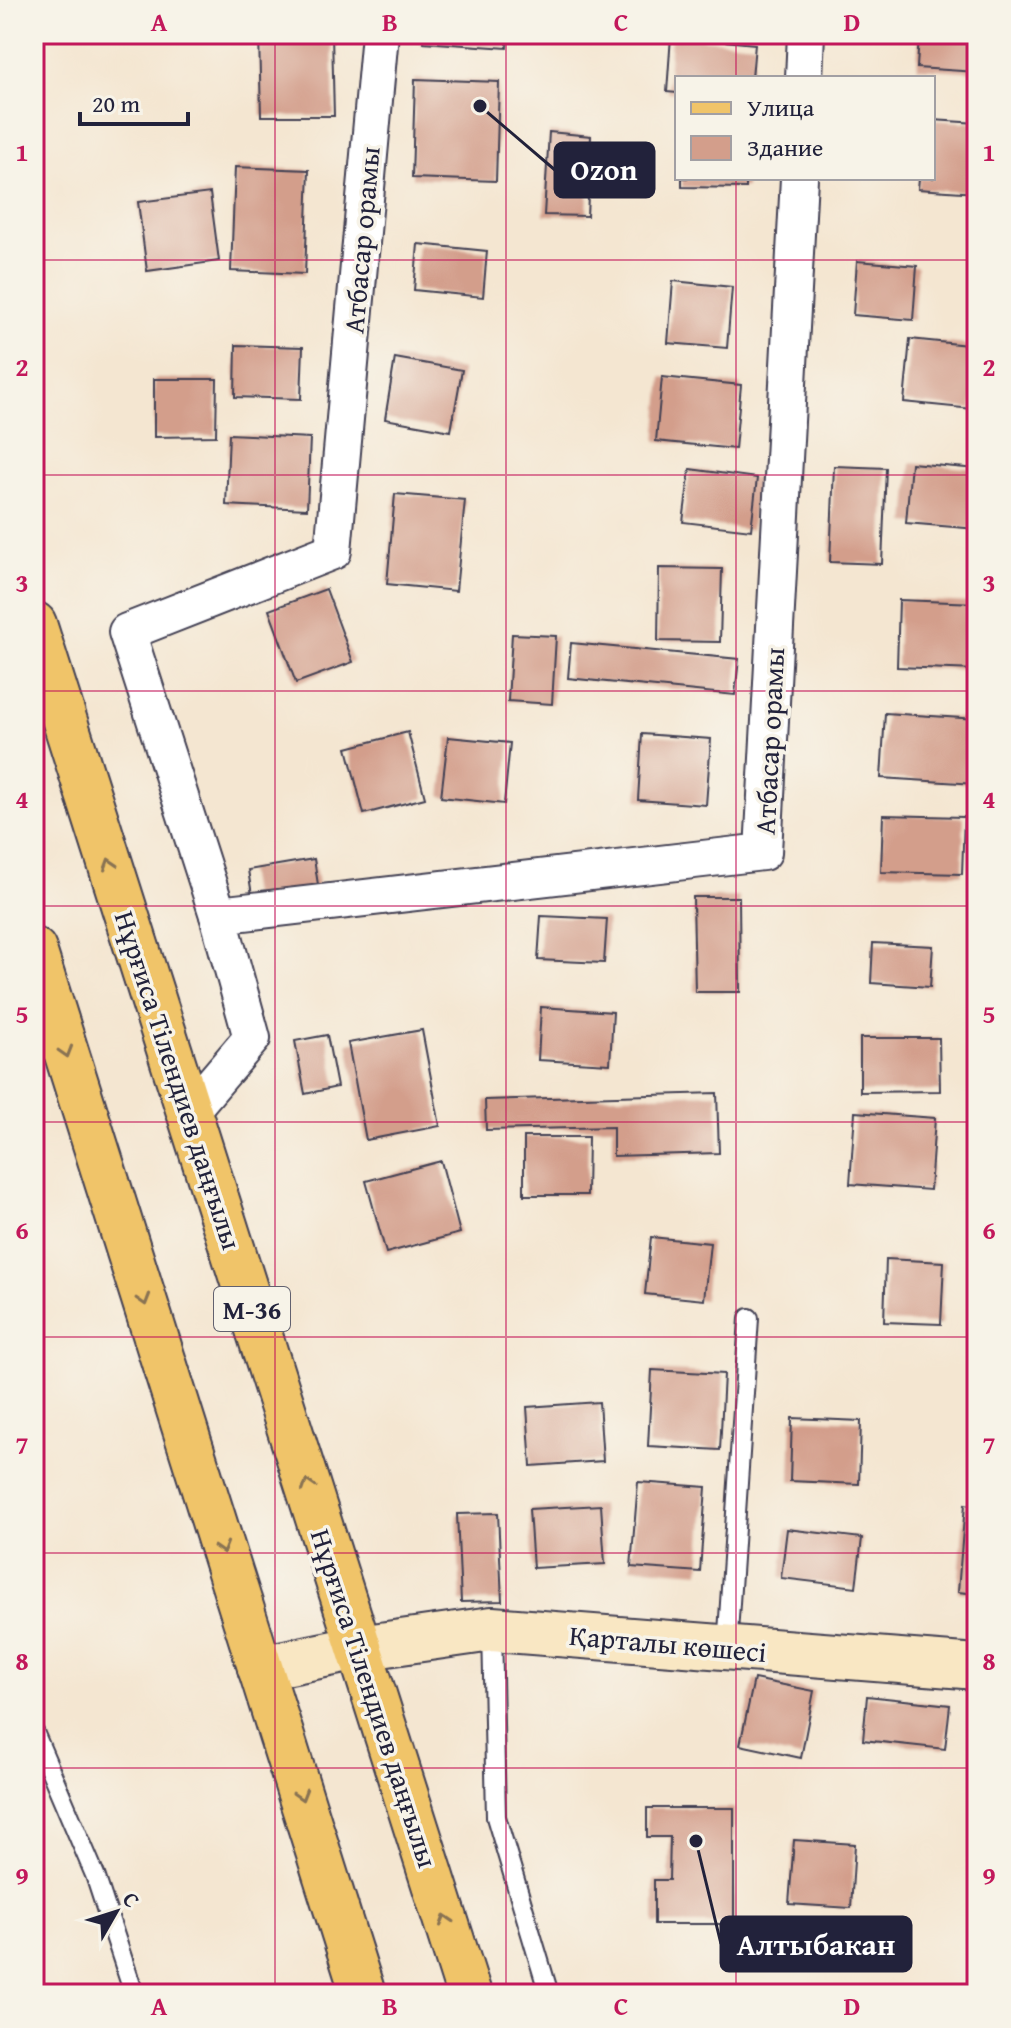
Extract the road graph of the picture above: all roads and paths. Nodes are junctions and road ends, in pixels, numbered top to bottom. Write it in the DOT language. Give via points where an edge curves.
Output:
graph roads {
  1 [pos="380,34"];
  2 [pos="806,34"];
  3 [pos="804,76"];
  4 [pos="799,180"];
  5 [pos="34,624"];
  6 [pos="218,915"];
  7 [pos="34,950"];
  8 [pos="189,1112"];
  9 [pos="749,1318"];
  10 [pos="492,1629"];
  11 [pos="359,1648"];
  12 [pos="727,1648"];
  13 [pos="977,1667"];
  14 [pos="260,1668"];
  15 [pos="34,1732"];
  16 [pos="134,1994"];
  17 [pos="363,1994"];
  18 [pos="469,1994"];
  19 [pos="549,1994"];
  1 -- 6 [label="street, Атбасар орамы" via="333,551 127,632"];
  2 -- 3 [label="street"];
  4 -- 6 [label="street, Атбасар орамы" via="763,852"];
  8 -- 5 [label="main road, Нұрғиса Тілендиев даңғылы / M-36, one-way"];
  6 -- 8 [label="street, Атбасар орамы" via="252,1038"];
  7 -- 14 [label="main road, one-way"];
  11 -- 8 [label="main road, Нұрғиса Тілендиев даңғылы / M-36, one-way"];
  9 -- 12 [label="lane"];
  10 -- 11 [label="street, Қарталы көшесі"];
  10 -- 12 [label="street, Қарталы көшесі"];
  10 -- 19 [label="lane" via="496,1817"];
  11 -- 14 [label="street, Қарталы көшесі"];
  18 -- 11 [label="main road, Нұрғиса Тілендиев даңғылы / M-36, one-way"];
  12 -- 13 [label="street, Қарталы көшесі"];
  14 -- 17 [label="main road, one-way"];
  15 -- 16 [label="lane" via="95,1875"];
}
